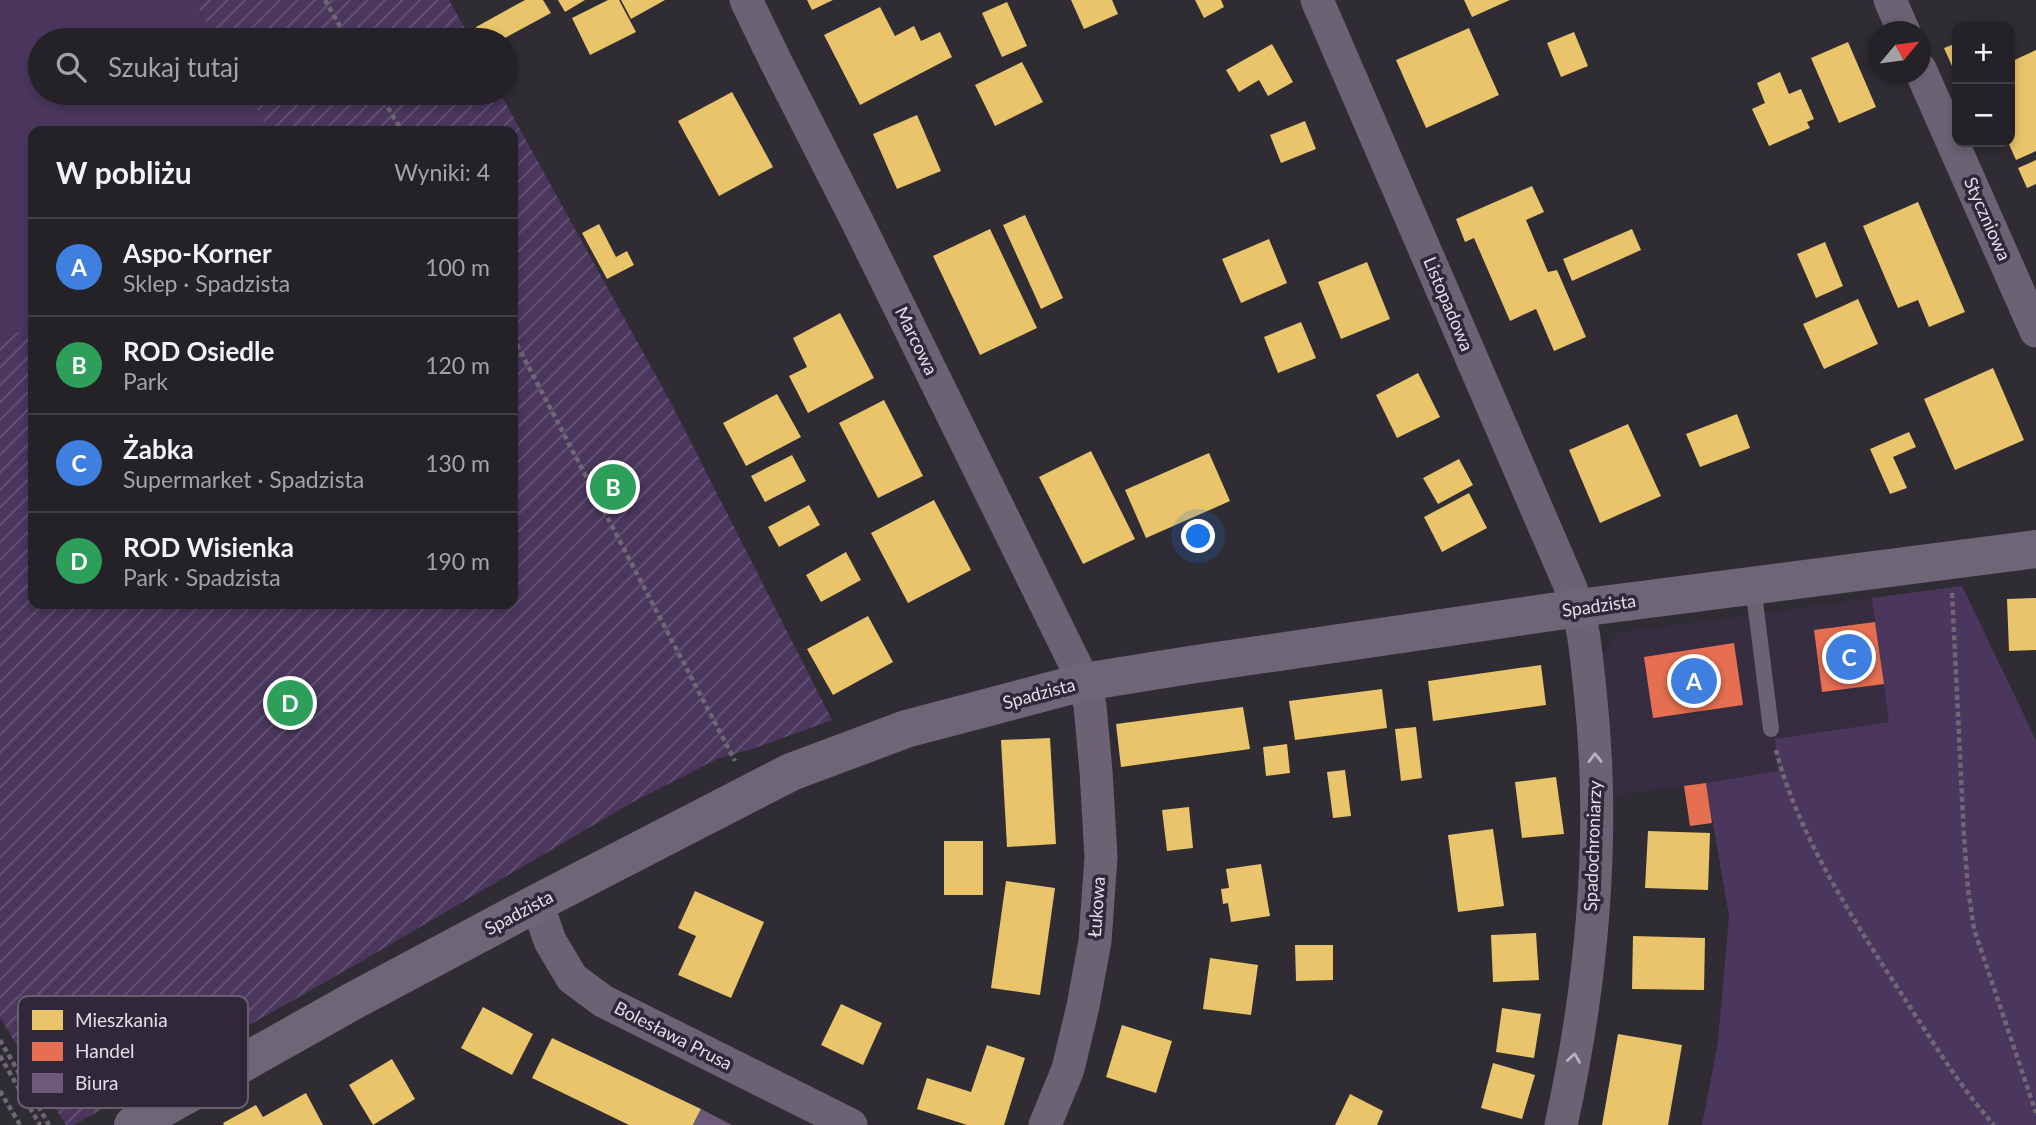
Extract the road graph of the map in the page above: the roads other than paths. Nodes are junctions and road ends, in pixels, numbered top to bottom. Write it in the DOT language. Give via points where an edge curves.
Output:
graph roads {
  1 [pos="746,0"];
  2 [pos="1317,0"];
  3 [pos="1890,0"];
  4 [pos="1899,21"];
  5 [pos="1927,84"];
  6 [pos="2036,331"];
  7 [pos="2036,548"];
  8 [pos="1753,586"];
  9 [pos="1579,608"];
  10 [pos="1084,682"];
  11 [pos="1771,729"];
  12 [pos="537,903"];
  13 [pos="248,1061"];
  14 [pos="165,1108"];
  15 [pos="137,1124"];
  16 [pos="851,1125"];
  17 [pos="1045,1125"];
  18 [pos="1561,1125"];
  1 -- 10 [label="street, Marcowa"];
  2 -- 9 [label="street, Listopadowa"];
  3 -- 4 [label="street"];
  5 -- 6 [label="street, Styczniowa"];
  7 -- 8 [label="street, Spadzista"];
  8 -- 9 [label="street, Spadzista"];
  8 -- 11 [label="lane"];
  9 -- 10 [label="street, Spadzista"];
  18 -- 9 [label="street, Spadochroniarzy, one-way" via="1584,992 1596,868 1595,738"];
  10 -- 12 [label="street, Spadzista" via="906,729 791,772"];
  10 -- 17 [label="street, Łukowa" via="1094,745 1101,857 1095,941 1068,1069"];
  12 -- 13 [label="street, Spadzista"];
  12 -- 16 [label="street, Bolesława Prusa" via="550,941 572,978 603,1001"];
  14 -- 15 [label="street, Spadzista"];
}
